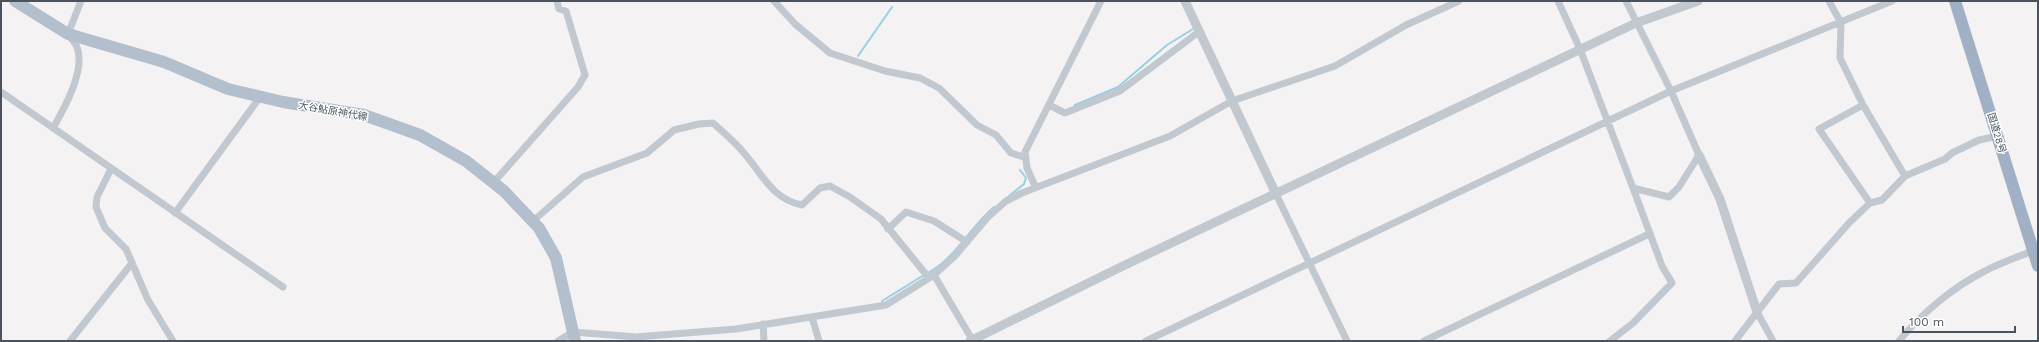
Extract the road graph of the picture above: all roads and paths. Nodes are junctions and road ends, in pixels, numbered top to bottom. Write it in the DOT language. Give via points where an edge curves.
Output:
graph roads {
  1 [pos="15,1"];
  2 [pos="81,1"];
  3 [pos="557,1"];
  4 [pos="774,1"];
  5 [pos="1101,1"];
  6 [pos="1185,1"];
  7 [pos="1459,1"];
  8 [pos="1558,1"];
  9 [pos="1626,1"];
  10 [pos="1698,1"];
  11 [pos="1829,1"];
  12 [pos="1892,1"];
  13 [pos="1955,1"];
  14 [pos="1636,23"];
  15 [pos="1841,23"];
  16 [pos="1200,31"];
  17 [pos="68,34"];
  18 [pos="1580,49"];
  19 [pos="1671,91"];
  20 [pos="1,92"];
  21 [pos="260,97"];
  22 [pos="1232,101"];
  23 [pos="1050,105"];
  24 [pos="1863,105"];
  25 [pos="1608,122"];
  26 [pos="53,128"];
  27 [pos="1998,136"];
  28 [pos="1699,155"];
  29 [pos="1024,157"];
  30 [pos="111,169"];
  31 [pos="1904,176"];
  32 [pos="494,182"];
  33 [pos="1034,186"];
  34 [pos="1634,188"];
  35 [pos="1276,194"];
  36 [pos="1870,203"];
  37 [pos="175,214"];
  38 [pos="532,222"];
  39 [pos="888,229"];
  40 [pos="1649,234"];
  41 [pos="967,242"];
  42 [pos="2033,251"];
  43 [pos="1309,262"];
  44 [pos="132,263"];
  45 [pos="2038,266"];
  46 [pos="931,276"];
  47 [pos="283,287"];
  48 [pos="1757,312"];
  49 [pos="812,317"];
  50 [pos="763,324"];
  51 [pos="574,337"];
  52 [pos="70,341"];
  53 [pos="173,341"];
  54 [pos="558,341"];
  55 [pos="764,341"];
  56 [pos="819,341"];
  57 [pos="971,341"];
  58 [pos="1146,341"];
  59 [pos="1347,341"];
  60 [pos="1424,341"];
  61 [pos="1610,341"];
  62 [pos="1735,341"];
  63 [pos="1773,341"];
  64 [pos="1899,341"];
  1 -- 17 [label="main road, 大谷鮎原神代線"];
  2 -- 17 [label="street"];
  3 -- 32 [label="street" via="559,9 566,11 585,75 578,87"];
  4 -- 29 [label="street" via="795,24 830,53 920,78 939,88 977,125 996,135 1011,153"];
  5 -- 23 [label="street"];
  6 -- 16 [label="street"];
  7 -- 22 [label="street" via="1406,25 1335,66"];
  8 -- 18 [label="street"];
  9 -- 14 [label="street"];
  10 -- 14 [label="street"];
  11 -- 15 [label="street"];
  12 -- 15 [label="street"];
  13 -- 27 [label="highway, 国道28号"];
  14 -- 18 [label="street"];
  14 -- 19 [label="street"];
  15 -- 19 [label="street"];
  15 -- 24 [label="street" via="1840,58"];
  16 -- 22 [label="street"];
  16 -- 23 [label="street" via="1120,91 1065,113"];
  17 -- 21 [label="main road, 大谷鮎原神代線" via="164,62 228,88"];
  17 -- 26 [label="street" via="77,48 77,72 70,99"];
  18 -- 25 [label="street"];
  18 -- 35 [label="street"];
  19 -- 25 [label="street"];
  19 -- 28 [label="street"];
  20 -- 26 [label="street"];
  21 -- 32 [label="main road, 大谷鮎原神代線" via="364,115 385,122 420,135"];
  21 -- 37 [label="street"];
  22 -- 33 [label="street" via="1170,136"];
  22 -- 35 [label="street"];
  23 -- 29 [label="street"];
  24 -- 31 [label="street"];
  24 -- 36 [label="street" via="1819,129"];
  25 -- 34 [label="street"];
  25 -- 43 [label="street"];
  26 -- 30 [label="street"];
  27 -- 31 [label="street" via="1979,140 1945,159"];
  27 -- 42 [label="highway, 国道28号"];
  28 -- 34 [label="street" via="1679,187 1669,197"];
  28 -- 48 [label="street" via="1720,199"];
  29 -- 33 [label="street"];
  30 -- 37 [label="street"];
  30 -- 44 [label="street" via="97,197 96,207 105,228 126,249"];
  31 -- 36 [label="street" via="1882,200"];
  32 -- 38 [label="main road, 大谷鮎原神代線"];
  33 -- 41 [label="street" via="1006,202"];
  34 -- 40 [label="street"];
  35 -- 43 [label="street"];
  35 -- 57 [label="street"];
  36 -- 48 [label="street" via="1796,283 1779,284"];
  37 -- 47 [label="street"];
  38 -- 39 [label="street" via="583,177 647,153 674,130 713,123 740,147 776,193 789,202 802,205 820,188 830,186 881,219"];
  38 -- 51 [label="main road, 大谷鮎原神代線" via="539,228 556,258"];
  39 -- 41 [label="street" via="906,212 934,221"];
  39 -- 46 [label="street"];
  40 -- 60 [label="street"];
  40 -- 61 [label="street" via="1672,283"];
  41 -- 46 [label="street"];
  42 -- 45 [label="highway, 国道28号"];
  42 -- 64 [label="street" via="1984,271 1956,288 1934,305"];
  43 -- 58 [label="street"];
  43 -- 59 [label="street"];
  44 -- 52 [label="street"];
  44 -- 53 [label="street" via="148,300"];
  46 -- 49 [label="street" via="886,305"];
  46 -- 57 [label="street"];
  48 -- 62 [label="street"];
  48 -- 63 [label="street"];
  49 -- 50 [label="street"];
  49 -- 56 [label="street"];
  50 -- 51 [label="street" via="736,329 650,336"];
  50 -- 55 [label="street"];
  51 -- 54 [label="street"];
}
